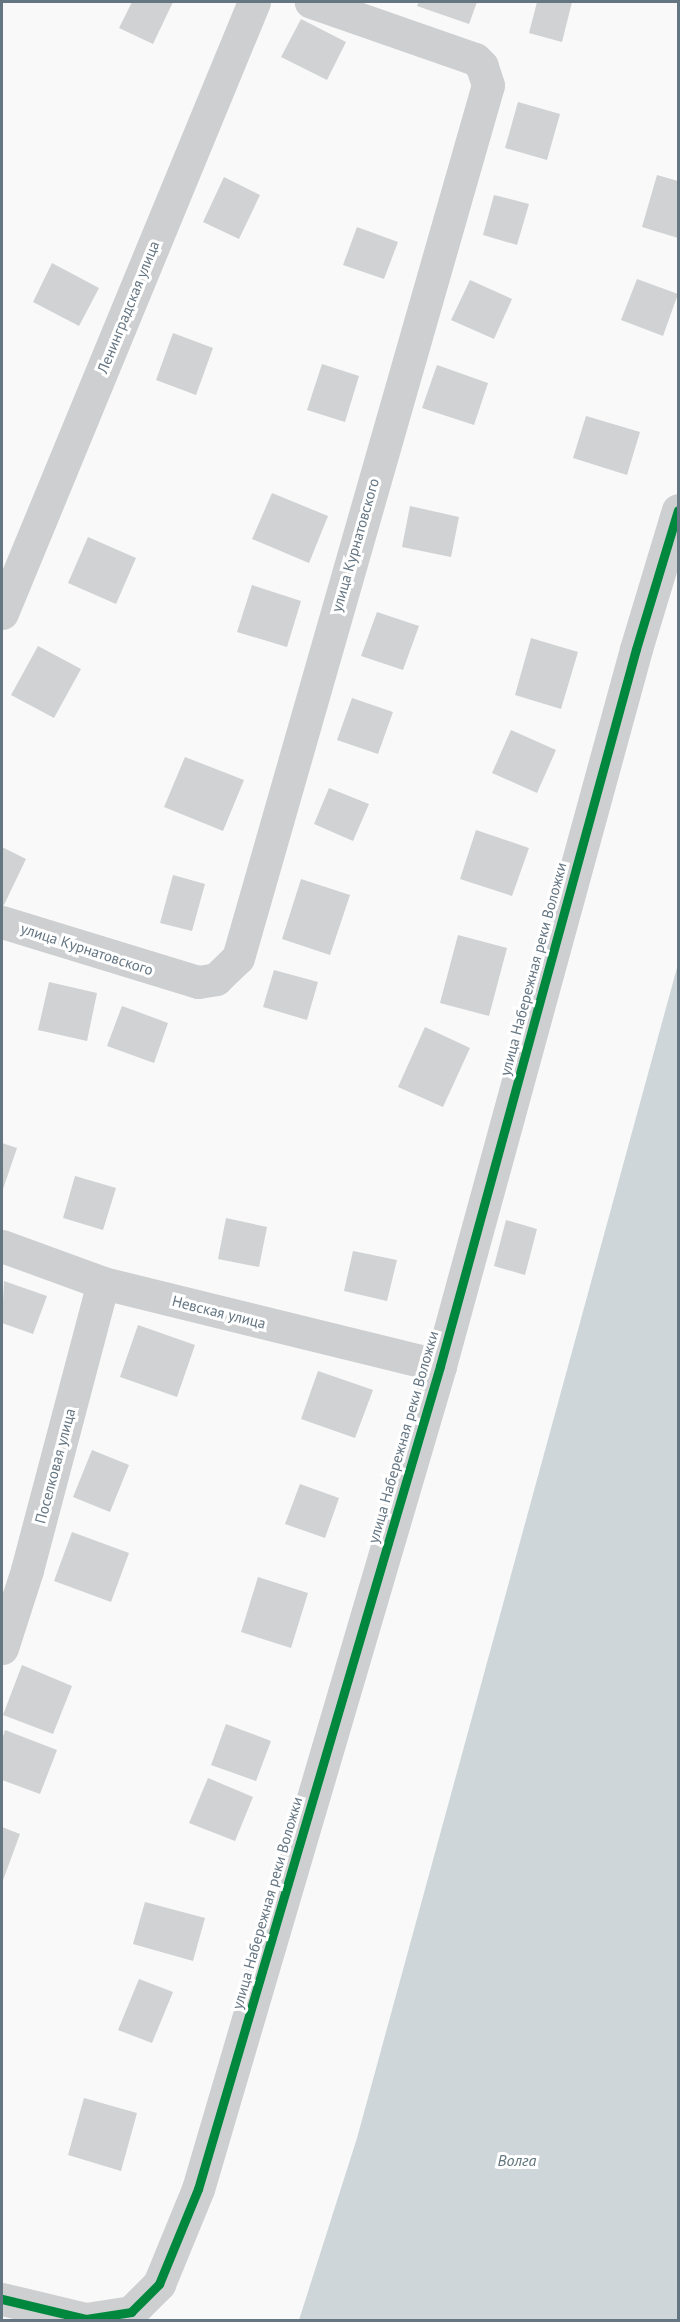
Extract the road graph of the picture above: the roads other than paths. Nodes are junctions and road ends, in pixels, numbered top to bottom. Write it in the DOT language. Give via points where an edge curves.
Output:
graph roads {
  1 [pos="254,2"];
  2 [pos="311,2"];
  3 [pos="678,510"];
  4 [pos="2,613"];
  5 [pos="2,922"];
  6 [pos="2,1246"];
  7 [pos="104,1283"];
  8 [pos="440,1366"];
  9 [pos="14,1566"];
  10 [pos="2,1648"];
  11 [pos="2,2299"];
  1 -- 4 [label="street, Ленинградская улица"];
  2 -- 5 [label="street, улица Курнатовского" via="475,59 482,66 488,85 238,958 216,979 198,982"];
  3 -- 8 [label="street, улица Набережная реки Воложки" via="636,649"];
  6 -- 7 [label="street, Невская улица"];
  7 -- 8 [label="street, Невская улица"];
  7 -- 9 [label="street, Поселковая улица"];
  8 -- 11 [label="street, улица Набережная реки Воложки" via="198,2189 159,2284 131,2312 86,2319"];
  9 -- 10 [label="street, Поселковая улица"];
}
